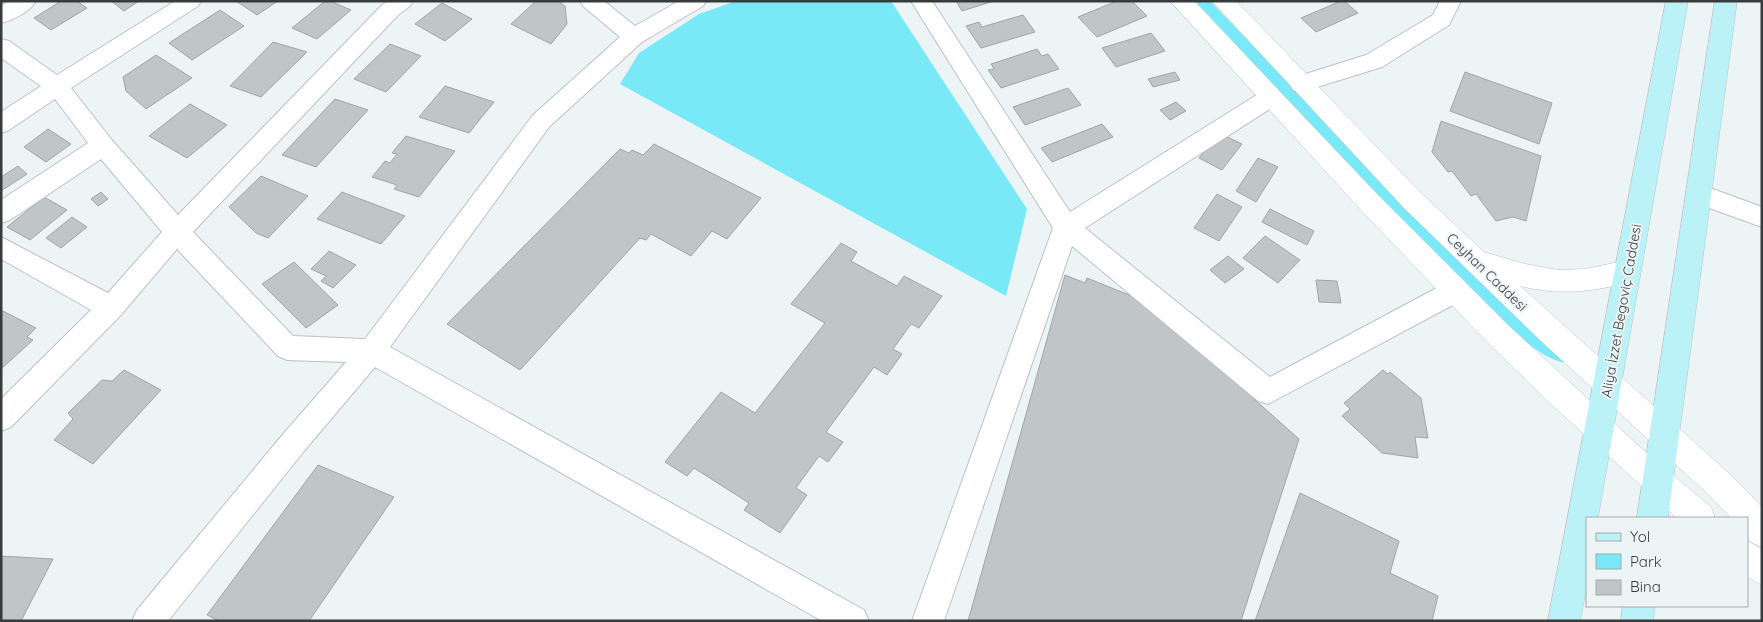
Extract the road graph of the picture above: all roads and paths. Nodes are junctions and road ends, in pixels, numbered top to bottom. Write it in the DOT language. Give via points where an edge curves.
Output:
graph roads {
  1 [pos="26,1"];
  2 [pos="191,1"];
  3 [pos="403,1"];
  4 [pos="590,1"];
  5 [pos="696,1"];
  6 [pos="921,1"];
  7 [pos="1181,1"];
  8 [pos="1222,1"];
  9 [pos="1451,1"];
  10 [pos="1677,1"];
  11 [pos="1726,1"];
  12 [pos="1,16"];
  13 [pos="634,37"];
  14 [pos="1,47"];
  15 [pos="1301,84"];
  16 [pos="57,86"];
  17 [pos="1271,97"];
  18 [pos="1,124"];
  19 [pos="103,145"];
  20 [pos="1699,194"];
  21 [pos="1,213"];
  22 [pos="1762,217"];
  23 [pos="1066,227"];
  24 [pos="177,232"];
  25 [pos="1,247"];
  26 [pos="1475,261"];
  27 [pos="1628,271"];
  28 [pos="1455,292"];
  29 [pos="111,308"];
  30 [pos="372,351"];
  31 [pos="1607,384"];
  32 [pos="1,418"];
  33 [pos="1599,430"];
  34 [pos="1664,434"];
  35 [pos="1657,481"];
  36 [pos="1652,517"];
  37 [pos="1699,517"];
  38 [pos="1762,532"];
  39 [pos="1748,558"];
  40 [pos="1762,569"];
  41 [pos="1639,607"];
  42 [pos="148,621"];
  43 [pos="853,621"];
  44 [pos="928,621"];
  45 [pos="1564,621"];
  46 [pos="1637,621"];
  1 -- 12 [label="street"];
  2 -- 16 [label="street"];
  3 -- 24 [label="street" via="390,10"];
  4 -- 13 [label="street"];
  5 -- 13 [label="street"];
  6 -- 23 [label="street"];
  7 -- 17 [label="street"];
  8 -- 15 [label="street, Ceyhan Caddesi"];
  9 -- 15 [label="street" via="1441,20 1374,61"];
  10 -- 27 [label="main road, Aliya İzzet Begoviç Caddesi"];
  11 -- 20 [label="main road"];
  13 -- 30 [label="street" via="541,121"];
  14 -- 16 [label="street"];
  15 -- 26 [label="street, Ceyhan Caddesi"];
  16 -- 18 [label="street"];
  16 -- 19 [label="street"];
  17 -- 23 [label="street"];
  17 -- 28 [label="street"];
  19 -- 21 [label="street"];
  19 -- 24 [label="street"];
  20 -- 22 [label="street"];
  20 -- 34 [label="main road"];
  23 -- 28 [label="street" via="1268,392"];
  23 -- 44 [label="street"];
  24 -- 29 [label="street"];
  24 -- 30 [label="street" via="287,348"];
  25 -- 29 [label="street"];
  26 -- 27 [label="street" via="1542,279 1596,278"];
  26 -- 31 [label="street, Ceyhan Caddesi"];
  27 -- 31 [label="main road, Aliya İzzet Begoviç Caddesi"];
  28 -- 33 [label="street"];
  29 -- 32 [label="street"];
  30 -- 42 [label="street"];
  30 -- 43 [label="street"];
  31 -- 33 [label="main road, Aliya İzzet Begoviç Caddesi"];
  31 -- 34 [label="street, Ceyhan Caddesi"];
  33 -- 35 [label="street"];
  33 -- 45 [label="main road, Aliya İzzet Begoviç Caddesi"];
  34 -- 35 [label="main road"];
  34 -- 38 [label="street, Ceyhan Caddesi" via="1721,486"];
  35 -- 36 [label="main road"];
  35 -- 37 [label="street"];
  39 -- 40 [label="street"];
  41 -- 46 [label="main road"];
}
